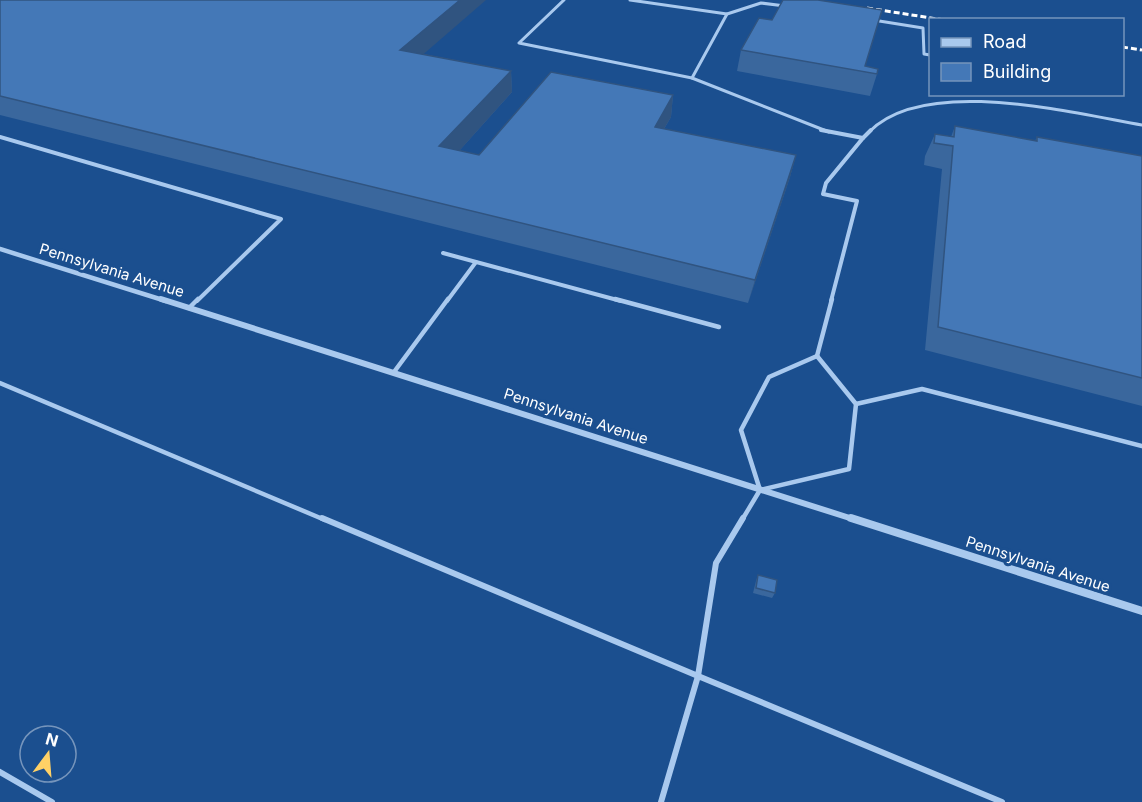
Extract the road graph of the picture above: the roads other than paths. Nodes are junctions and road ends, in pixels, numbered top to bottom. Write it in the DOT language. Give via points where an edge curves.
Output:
graph roads {
  1 [pos="564,0"];
  2 [pos="630,0"];
  3 [pos="796,8"];
  4 [pos="727,14"];
  5 [pos="865,19"];
  6 [pos="929,55"];
  7 [pos="692,78"];
  8 [pos="1142,125"];
  9 [pos="0,137"];
  10 [pos="863,138"];
  11 [pos="0,249"];
  12 [pos="443,253"];
  13 [pos="476,262"];
  14 [pos="189,308"];
  15 [pos="719,327"];
  16 [pos="817,356"];
  17 [pos="394,372"];
  18 [pos="0,383"];
  19 [pos="856,404"];
  20 [pos="1142,446"];
  21 [pos="760,490"];
  22 [pos="1142,611"];
  23 [pos="698,676"];
  24 [pos="0,772"];
  25 [pos="52,802"];
  26 [pos="661,802"];
  27 [pos="1002,802"];
  1 -- 7 [label="lane" via="519,43"];
  2 -- 4 [label="lane"];
  3 -- 4 [label="lane" via="761,3"];
  4 -- 7 [label="lane"];
  5 -- 6 [label="lane" via="923,28 924,54"];
  7 -- 10 [label="lane" via="822,130"];
  8 -- 10 [label="lane" via="1022,105 968,102 923,105 885,118"];
  9 -- 14 [label="lane" via="281,219"];
  10 -- 16 [label="lane" via="826,183 823,194 857,201"];
  11 -- 14 [label="street, Pennsylvania Avenue"];
  12 -- 13 [label="lane"];
  13 -- 15 [label="lane"];
  13 -- 17 [label="lane"];
  14 -- 17 [label="street, Pennsylvania Avenue"];
  16 -- 19 [label="lane"];
  16 -- 21 [label="lane" via="769,377 741,430"];
  17 -- 21 [label="street, Pennsylvania Avenue"];
  18 -- 23 [label="lane"];
  19 -- 20 [label="lane" via="922,389"];
  19 -- 21 [label="lane" via="849,469"];
  21 -- 22 [label="street, Pennsylvania Avenue"];
  21 -- 23 [label="lane" via="716,563"];
  23 -- 26 [label="lane"];
  23 -- 27 [label="lane"];
  24 -- 25 [label="lane"];
}
